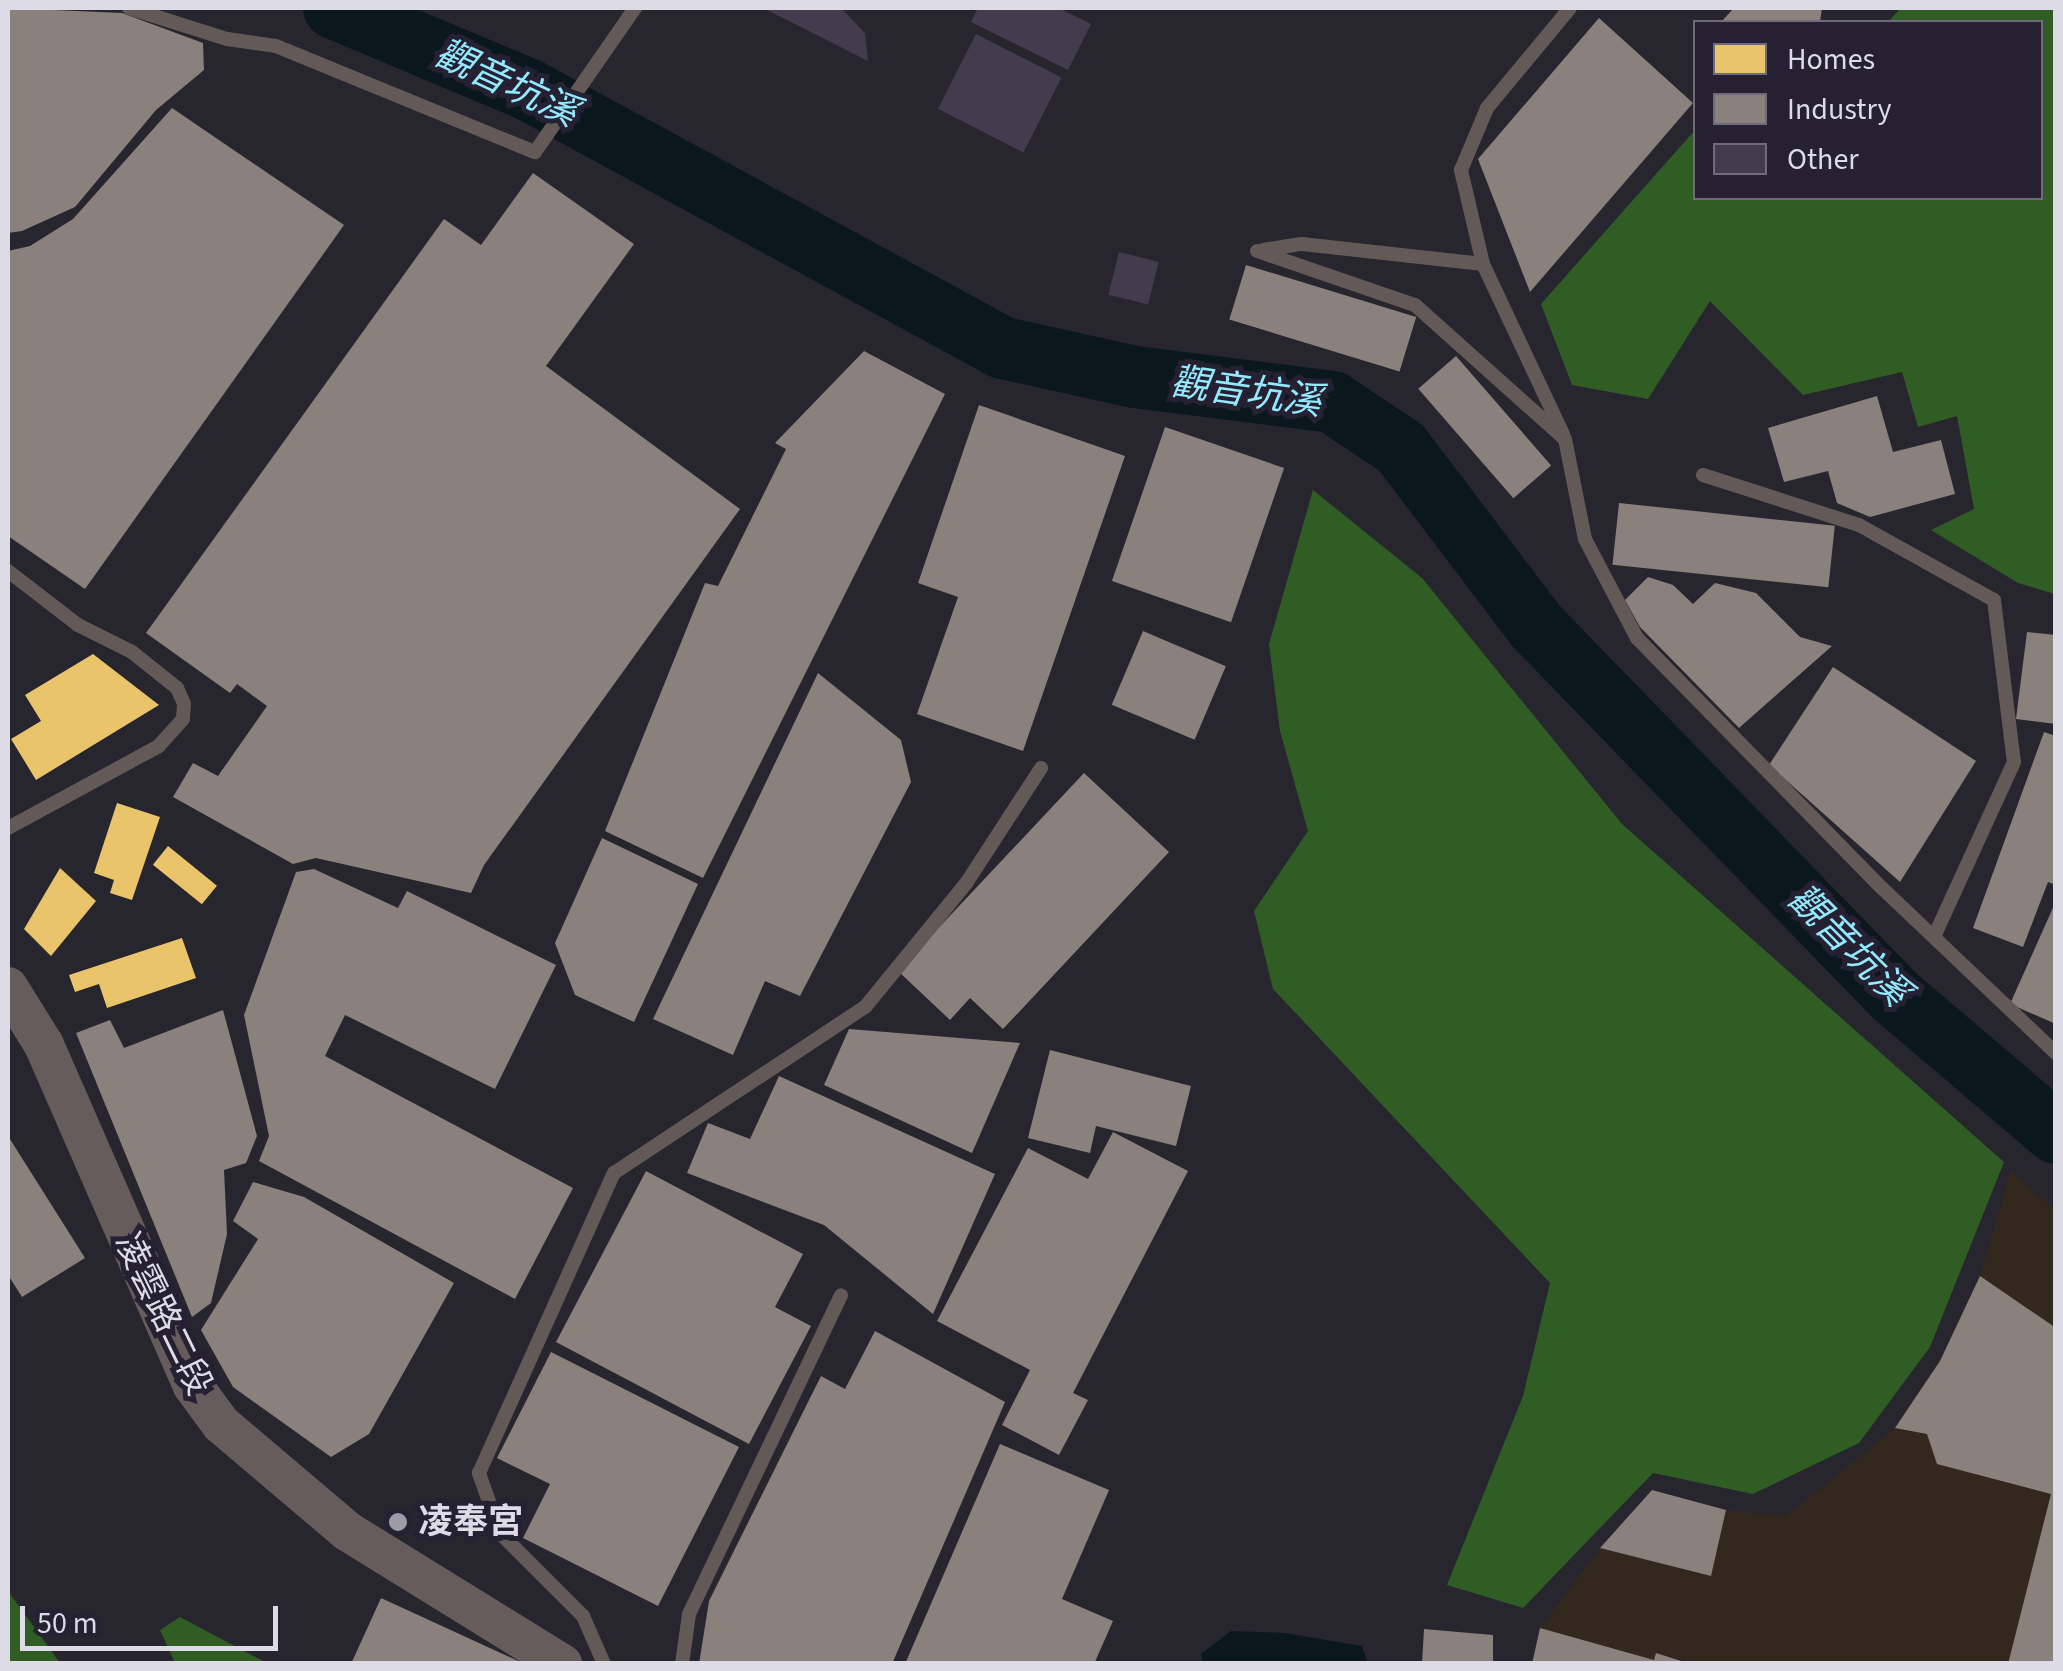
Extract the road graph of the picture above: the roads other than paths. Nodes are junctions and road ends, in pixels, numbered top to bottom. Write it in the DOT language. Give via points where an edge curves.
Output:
graph roads {
  1 [pos="130,8"];
  2 [pos="635,8"];
  3 [pos="1570,8"];
  4 [pos="1484,264"];
  5 [pos="1566,439"];
  6 [pos="1703,475"];
  7 [pos="8,571"];
  8 [pos="1040,768"];
  9 [pos="8,828"];
  10 [pos="1934,938"];
  11 [pos="8,987"];
  12 [pos="2056,1053"];
  13 [pos="841,1296"];
  14 [pos="562,1664"];
  15 [pos="604,1664"];
  16 [pos="682,1664"];
  1 -- 2 [label="lane" via="227,39 276,46 536,152"];
  3 -- 4 [label="lane" via="1486,108 1461,170"];
  4 -- 5 [label="lane"];
  4 -- 5 [label="lane" via="1302,244 1257,251 1416,306"];
  5 -- 10 [label="lane" via="1585,539 1637,638"];
  6 -- 10 [label="lane" via="1860,525 1994,600 2014,762"];
  7 -- 9 [label="lane" via="78,625 132,652 177,688 184,704 182,719 159,746"];
  8 -- 15 [label="lane" via="967,882 866,1006 614,1174 479,1473 500,1533 583,1616"];
  10 -- 12 [label="lane"];
  11 -- 14 [label="street, 凌雲路二段" via="44,1045 193,1386 222,1424 348,1531"];
  13 -- 16 [label="lane" via="689,1614"];
}
